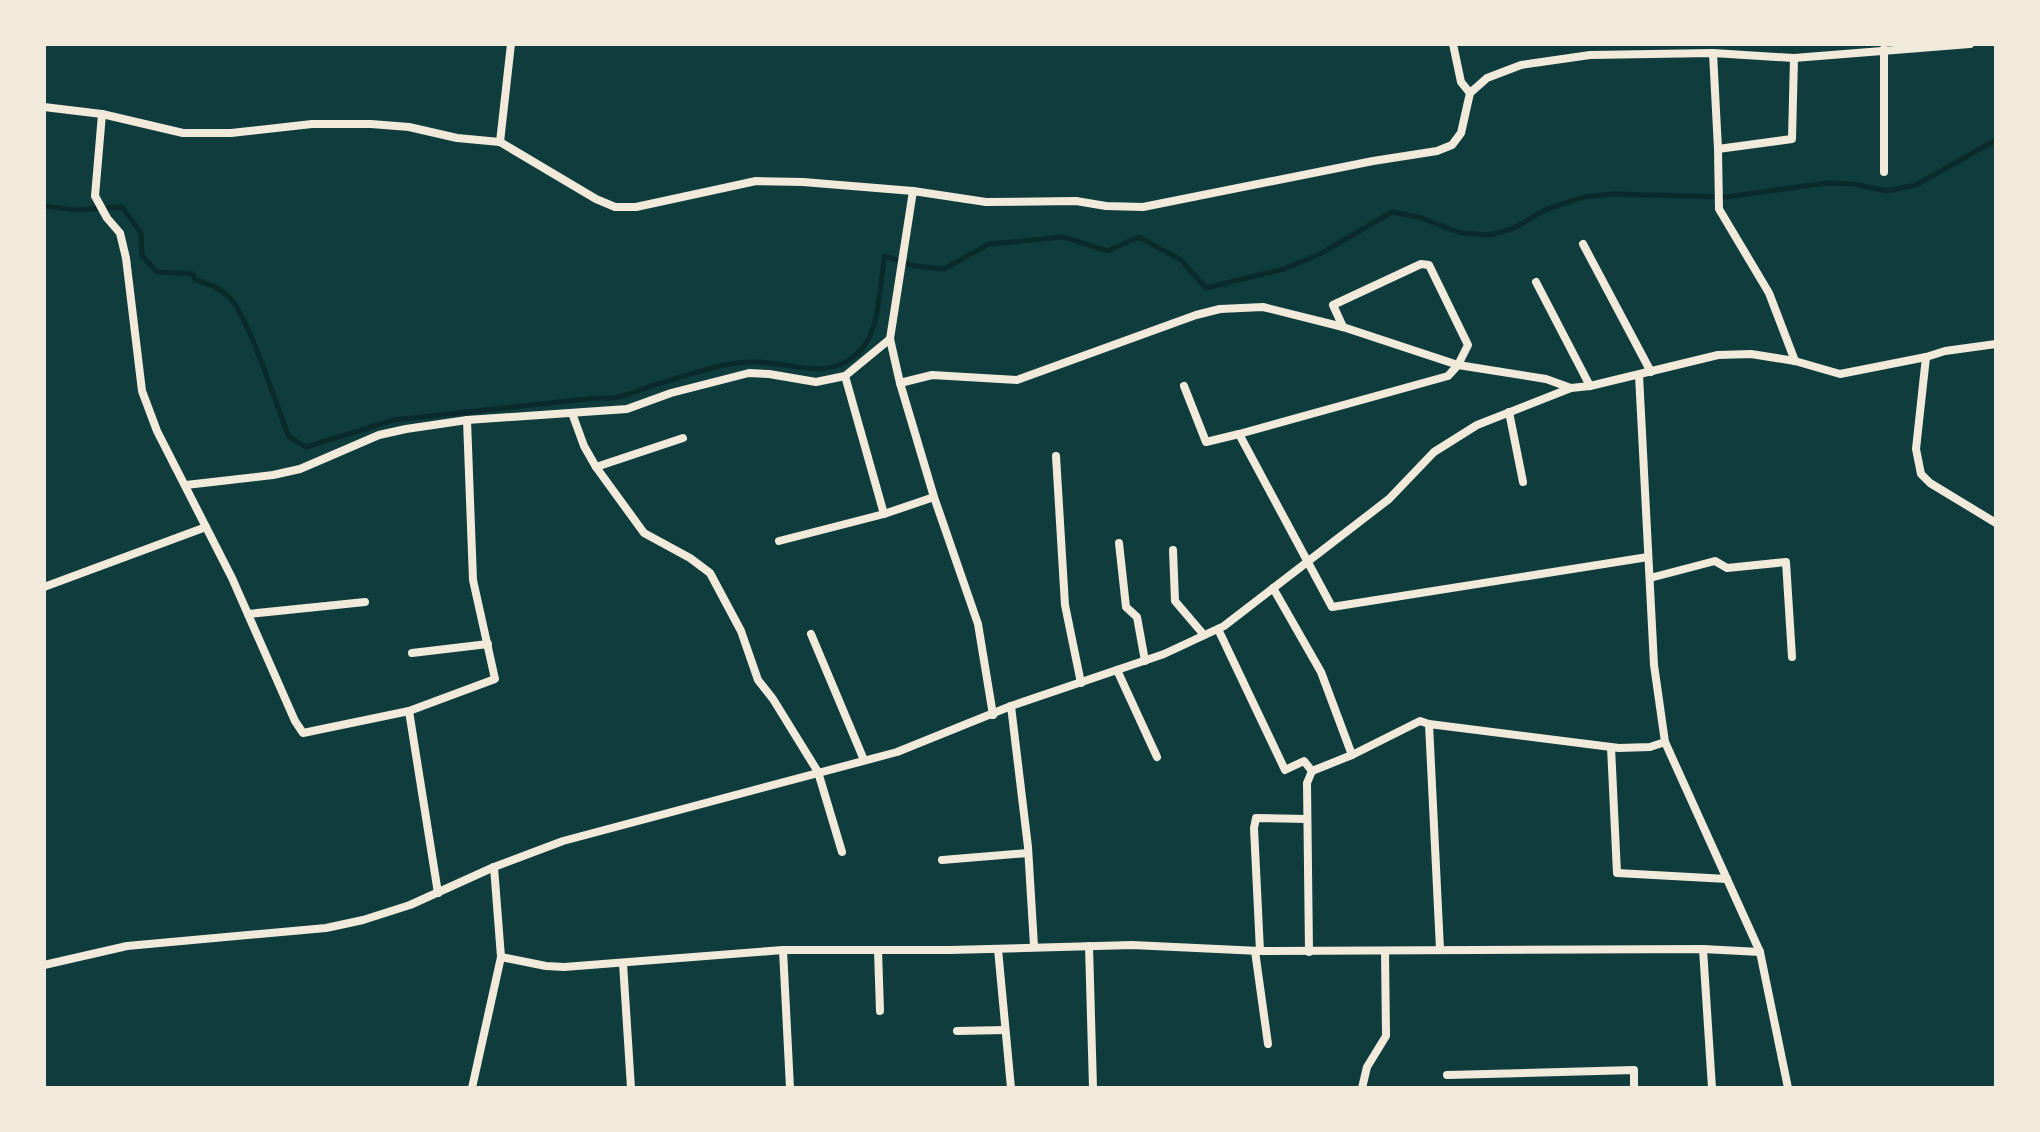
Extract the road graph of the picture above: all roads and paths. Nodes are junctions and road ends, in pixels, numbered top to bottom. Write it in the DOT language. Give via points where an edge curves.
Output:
graph roads {
  1 [pos="511,44"];
  2 [pos="1453,44"];
  3 [pos="1818,44"];
  4 [pos="1965,45"];
  5 [pos="1884,49"];
  6 [pos="1713,53"];
  7 [pos="1818,57"];
  8 [pos="1794,58"];
  9 [pos="1470,93"];
  10 [pos="44,107"];
  11 [pos="102,114"];
  12 [pos="500,142"];
  13 [pos="1718,149"];
  14 [pos="1884,172"];
  15 [pos="913,191"];
  16 [pos="1583,244"];
  17 [pos="1536,282"];
  18 [pos="1343,327"];
  19 [pos="890,339"];
  20 [pos="1996,344"];
  21 [pos="1926,357"];
  22 [pos="1795,361"];
  23 [pos="1458,365"];
  24 [pos="1651,372"];
  25 [pos="1639,375"];
  26 [pos="845,376"];
  27 [pos="900,383"];
  28 [pos="1184,386"];
  29 [pos="1590,386"];
  30 [pos="1571,388"];
  31 [pos="1509,412"];
  32 [pos="572,413"];
  33 [pos="467,420"];
  34 [pos="1239,434"];
  35 [pos="683,438"];
  36 [pos="1056,456"];
  37 [pos="596,467"];
  38 [pos="1523,482"];
  39 [pos="186,485"];
  40 [pos="934,497"];
  41 [pos="884,514"];
  42 [pos="1996,523"];
  43 [pos="206,527"];
  44 [pos="779,541"];
  45 [pos="1119,543"];
  46 [pos="1173,550"];
  47 [pos="1648,557"];
  48 [pos="1307,560"];
  49 [pos="1650,578"];
  50 [pos="44,587"];
  51 [pos="1273,588"];
  52 [pos="365,602"];
  53 [pos="248,614"];
  54 [pos="1218,629"];
  55 [pos="811,634"];
  56 [pos="1204,635"];
  57 [pos="488,644"];
  58 [pos="412,653"];
  59 [pos="1792,657"];
  60 [pos="1145,661"];
  61 [pos="1117,670"];
  62 [pos="1081,683"];
  63 [pos="1011,706"];
  64 [pos="409,711"];
  65 [pos="993,715"];
  66 [pos="1429,724"];
  67 [pos="1665,742"];
  68 [pos="1611,747"];
  69 [pos="1352,755"];
  70 [pos="1157,757"];
  71 [pos="864,760"];
  72 [pos="1312,771"];
  73 [pos="818,772"];
  74 [pos="1307,819"];
  75 [pos="842,852"];
  76 [pos="1028,853"];
  77 [pos="942,860"];
  78 [pos="494,867"];
  79 [pos="1727,879"];
  80 [pos="438,893"];
  81 [pos="1034,946"];
  82 [pos="1089,946"];
  83 [pos="998,949"];
  84 [pos="1440,949"];
  85 [pos="1703,949"];
  86 [pos="783,950"];
  87 [pos="878,950"];
  88 [pos="1257,951"];
  89 [pos="1385,951"];
  90 [pos="1309,952"];
  91 [pos="1760,952"];
  92 [pos="501,957"];
  93 [pos="623,963"];
  94 [pos="44,965"];
  95 [pos="880,1011"];
  96 [pos="1005,1030"];
  97 [pos="957,1031"];
  98 [pos="1268,1044"];
  99 [pos="1447,1075"];
  100 [pos="472,1088"];
  101 [pos="631,1088"];
  102 [pos="790,1088"];
  103 [pos="1011,1088"];
  104 [pos="1093,1088"];
  105 [pos="1362,1088"];
  106 [pos="1634,1088"];
  107 [pos="1712,1088"];
  108 [pos="1788,1088"];
  1 -- 12 [label="street"];
  2 -- 9 [label="street" via="1461,82"];
  3 -- 7 [label="street"];
  4 -- 5 [label="street"];
  5 -- 7 [label="street"];
  5 -- 14 [label="street"];
  6 -- 8 [label="street"];
  6 -- 9 [label="street" via="1590,55 1521,65 1487,78"];
  6 -- 13 [label="street"];
  7 -- 8 [label="street"];
  8 -- 13 [label="street" via="1792,139"];
  9 -- 15 [label="street" via="1461,133 1452,145 1437,151 1143,207 986,202"];
  10 -- 11 [label="street"];
  11 -- 12 [label="street" via="183,133 371,124"];
  11 -- 39 [label="street" via="95,196 120,233 142,391"];
  12 -- 15 [label="street" via="615,207 756,181"];
  13 -- 22 [label="street" via="1719,209 1769,293"];
  15 -- 19 [label="street"];
  16 -- 24 [label="street"];
  17 -- 29 [label="street"];
  18 -- 23 [label="street"];
  18 -- 23 [label="street" via="1333,305 1429,265 1468,345"];
  18 -- 27 [label="street" via="1263,307 1220,309 1017,380 932,375"];
  19 -- 26 [label="street"];
  19 -- 27 [label="street"];
  20 -- 21 [label="street"];
  21 -- 22 [label="street" via="1840,374"];
  21 -- 42 [label="street" via="1916,449 1921,474"];
  22 -- 24 [label="street" via="1718,355"];
  23 -- 30 [label="street"];
  23 -- 34 [label="street" via="1448,376"];
  24 -- 25 [label="street"];
  25 -- 29 [label="street"];
  25 -- 47 [label="street"];
  26 -- 32 [label="street" via="816,382 749,373 627,409"];
  26 -- 41 [label="street"];
  27 -- 40 [label="street"];
  28 -- 34 [label="street" via="1206,442"];
  29 -- 30 [label="street"];
  30 -- 31 [label="street"];
  31 -- 38 [label="street"];
  31 -- 48 [label="street" via="1434,452 1389,499"];
  32 -- 33 [label="street"];
  32 -- 37 [label="street"];
  33 -- 39 [label="street" via="379,435 300,469"];
  33 -- 57 [label="street" via="473,580"];
  34 -- 48 [label="street"];
  35 -- 37 [label="street"];
  36 -- 62 [label="street" via="1065,605"];
  37 -- 73 [label="street" via="644,533 710,573 741,631 758,680"];
  39 -- 43 [label="street"];
  40 -- 41 [label="street"];
  40 -- 65 [label="street" via="978,624"];
  41 -- 44 [label="street"];
  43 -- 50 [label="street"];
  43 -- 53 [label="street"];
  45 -- 60 [label="street" via="1126,607 1137,617"];
  46 -- 56 [label="street" via="1175,601"];
  47 -- 48 [label="street" via="1332,607"];
  47 -- 49 [label="street"];
  48 -- 51 [label="street"];
  49 -- 59 [label="street" via="1715,561 1727,568 1786,562"];
  49 -- 67 [label="street"];
  51 -- 54 [label="street"];
  51 -- 69 [label="street" via="1321,672"];
  52 -- 53 [label="street"];
  53 -- 64 [label="street" via="303,733"];
  54 -- 56 [label="street"];
  54 -- 72 [label="street" via="1285,770 1304,761"];
  55 -- 71 [label="street"];
  56 -- 60 [label="street"];
  57 -- 58 [label="street"];
  57 -- 64 [label="street" via="495,679"];
  60 -- 61 [label="street"];
  61 -- 62 [label="street"];
  61 -- 70 [label="street"];
  62 -- 63 [label="street"];
  63 -- 65 [label="street"];
  63 -- 76 [label="street"];
  64 -- 80 [label="street"];
  65 -- 71 [label="street"];
  66 -- 68 [label="street"];
  66 -- 69 [label="street" via="1420,721"];
  66 -- 84 [label="street"];
  67 -- 68 [label="street"];
  67 -- 79 [label="street"];
  68 -- 79 [label="street" via="1617,873"];
  69 -- 72 [label="street"];
  71 -- 73 [label="street"];
  72 -- 74 [label="street"];
  73 -- 75 [label="street"];
  73 -- 78 [label="street" via="563,841"];
  74 -- 88 [label="street" via="1256,818"];
  74 -- 90 [label="street"];
  76 -- 77 [label="street"];
  76 -- 81 [label="street"];
  78 -- 80 [label="street"];
  78 -- 92 [label="street"];
  79 -- 91 [label="street"];
  80 -- 94 [label="street" via="326,928 127,946"];
  81 -- 82 [label="street"];
  81 -- 83 [label="street"];
  82 -- 88 [label="street"];
  82 -- 104 [label="street"];
  83 -- 87 [label="street"];
  83 -- 96 [label="street"];
  84 -- 85 [label="street"];
  84 -- 89 [label="street"];
  85 -- 91 [label="street"];
  85 -- 107 [label="street"];
  86 -- 87 [label="street"];
  86 -- 93 [label="street"];
  86 -- 102 [label="street"];
  87 -- 95 [label="street"];
  88 -- 90 [label="street"];
  88 -- 98 [label="street"];
  89 -- 90 [label="street"];
  89 -- 105 [label="street" via="1386,1036 1367,1067"];
  91 -- 108 [label="street"];
  92 -- 93 [label="street" via="555,967"];
  92 -- 100 [label="street"];
  93 -- 101 [label="street"];
  96 -- 97 [label="street"];
  96 -- 103 [label="street"];
  99 -- 106 [label="street" via="1634,1070"];
}
